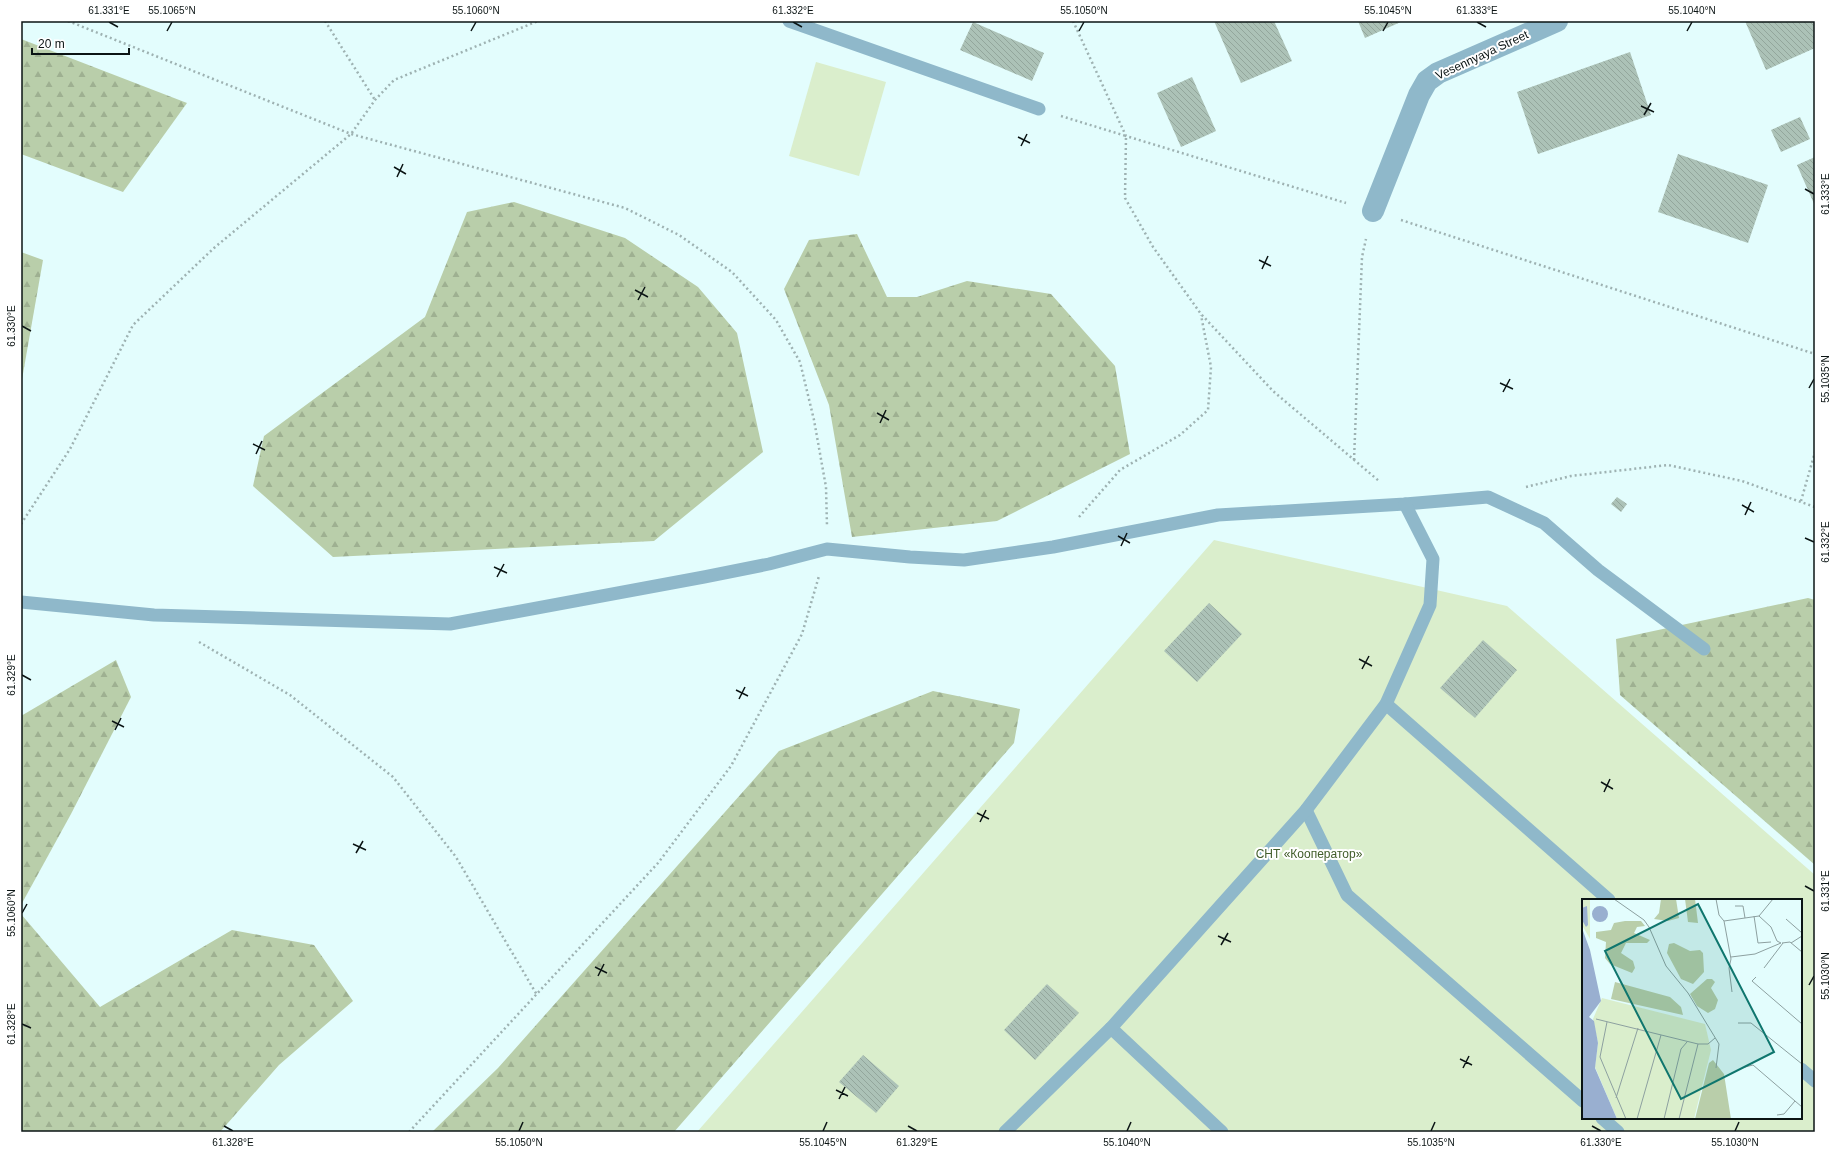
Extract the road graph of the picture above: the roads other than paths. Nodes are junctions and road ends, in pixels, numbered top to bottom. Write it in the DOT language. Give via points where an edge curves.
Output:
graph roads {
  1 [pos="789,21"];
  2 [pos="1557,21"];
  3 [pos="1038,108"];
  4 [pos="1373,211"];
  5 [pos="1405,504"];
  6 [pos="21,602"];
  7 [pos="1704,649"];
  8 [pos="1386,704"];
  9 [pos="1306,810"];
  10 [pos="1608,899"];
  11 [pos="1111,1028"];
  12 [pos="1802,1070"];
  13 [pos="1815,1081"];
  14 [pos="1582,1100"];
  15 [pos="1603,1119"];
  16 [pos="1005,1132"];
  17 [pos="1222,1132"];
  18 [pos="1618,1132"];
  1 -- 3 [label="lane"];
  2 -- 4 [label="street, Vesennyaya Street" via="1438,73 1427,81 1419,95"];
  5 -- 6 [label="lane" via="1218,515 1053,547 964,560 828,549 711,576 450,624 154,615"];
  5 -- 7 [label="lane" via="1488,497 1544,523 1598,570"];
  5 -- 8 [label="lane" via="1434,559 1430,605"];
  8 -- 9 [label="lane"];
  8 -- 10 [label="lane"];
  9 -- 11 [label="lane"];
  9 -- 14 [label="lane" via="1347,895"];
  11 -- 16 [label="lane"];
  11 -- 17 [label="lane"];
  12 -- 13 [label="lane"];
  15 -- 18 [label="lane"];
}
